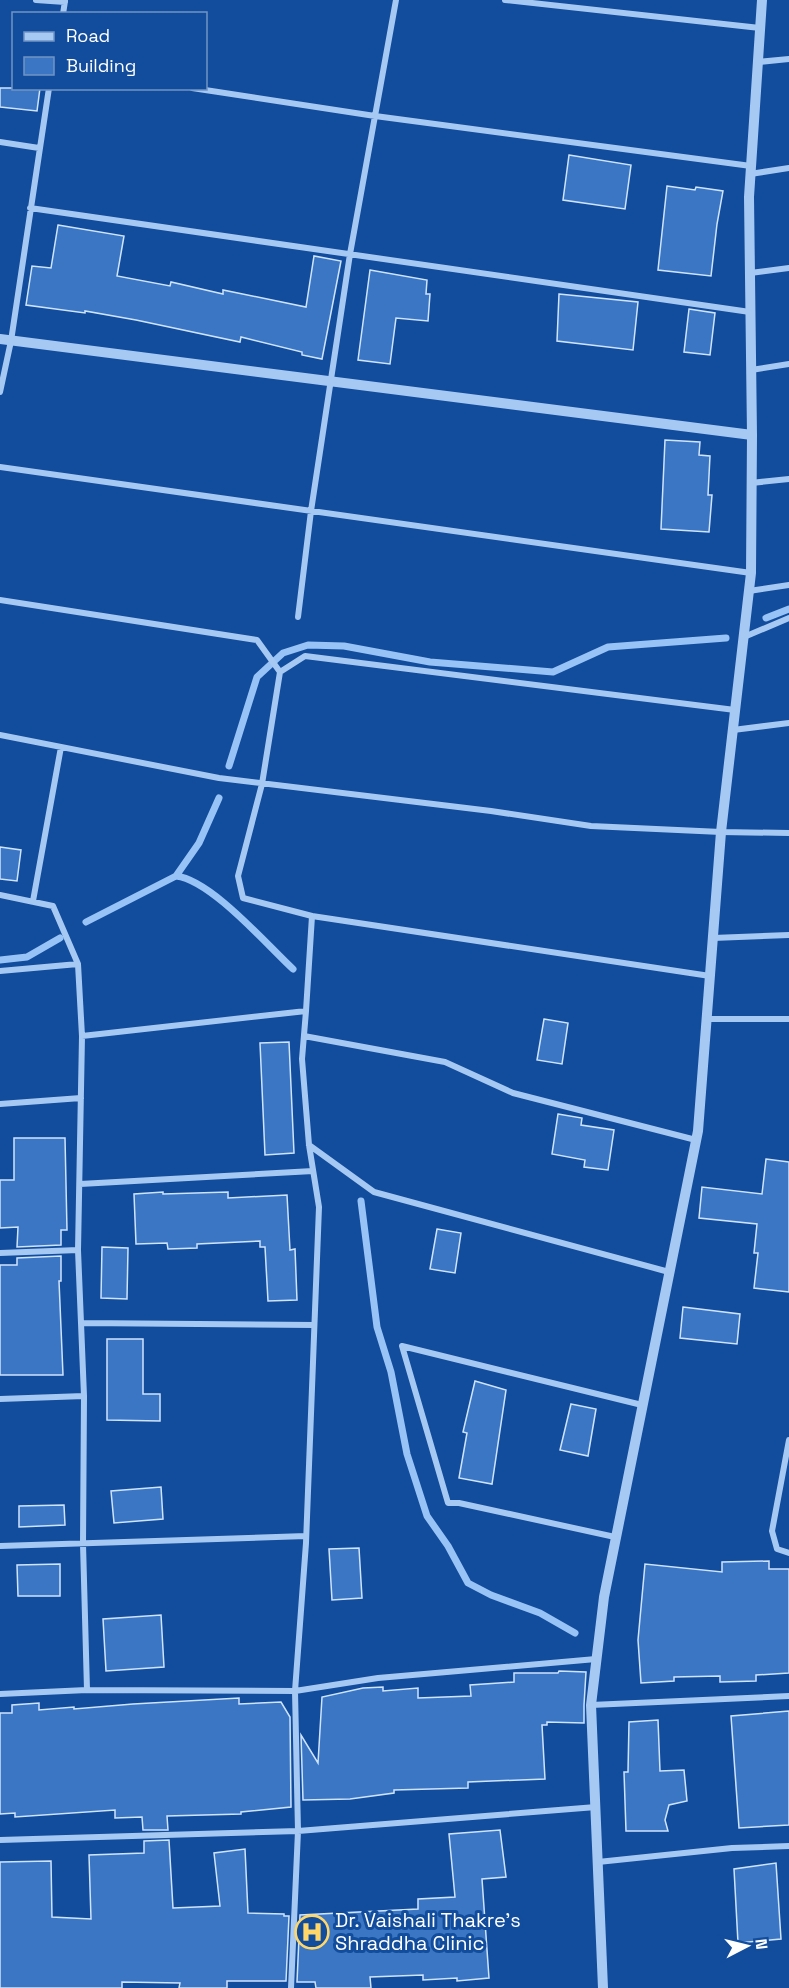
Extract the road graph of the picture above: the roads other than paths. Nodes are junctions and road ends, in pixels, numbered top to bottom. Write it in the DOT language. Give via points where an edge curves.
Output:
graph roads {
  1 [pos="36,0"];
  2 [pos="396,0"];
  3 [pos="505,0"];
  4 [pos="762,0"];
  5 [pos="65,1"];
  6 [pos="760,28"];
  7 [pos="789,59"];
  8 [pos="758,62"];
  9 [pos="49,90"];
  10 [pos="205,90"];
  11 [pos="375,116"];
  12 [pos="0,142"];
  13 [pos="39,148"];
  14 [pos="789,168"];
  15 [pos="751,170"];
  16 [pos="30,208"];
  17 [pos="350,254"];
  18 [pos="789,268"];
  19 [pos="750,273"];
  20 [pos="750,312"];
  21 [pos="5,340"];
  22 [pos="789,364"];
  23 [pos="751,370"];
  24 [pos="330,381"];
  25 [pos="0,392"];
  26 [pos="752,435"];
  27 [pos="0,467"];
  28 [pos="789,479"];
  29 [pos="751,483"];
  30 [pos="311,511"];
  31 [pos="751,573"];
  32 [pos="789,585"];
  33 [pos="748,591"];
  34 [pos="0,600"];
  35 [pos="298,617"];
  36 [pos="789,618"];
  37 [pos="743,637"];
  38 [pos="280,672"];
  39 [pos="735,710"];
  40 [pos="789,723"];
  41 [pos="733,730"];
  42 [pos="0,735"];
  43 [pos="61,747"];
  44 [pos="262,783"];
  45 [pos="721,832"];
  46 [pos="789,832"];
  47 [pos="0,895"];
  48 [pos="33,902"];
  49 [pos="312,916"];
  50 [pos="789,935"];
  51 [pos="713,938"];
  52 [pos="78,964"];
  53 [pos="0,971"];
  54 [pos="710,976"];
  55 [pos="306,1011"];
  56 [pos="789,1019"];
  57 [pos="706,1020"];
  58 [pos="82,1036"];
  59 [pos="304,1036"];
  60 [pos="81,1098"];
  61 [pos="0,1104"];
  62 [pos="696,1140"];
  63 [pos="309,1145"];
  64 [pos="313,1171"];
  65 [pos="80,1184"];
  66 [pos="78,1250"];
  67 [pos="0,1253"];
  68 [pos="669,1272"];
  69 [pos="82,1323"];
  70 [pos="314,1325"];
  71 [pos="84,1396"];
  72 [pos="0,1399"];
  73 [pos="642,1405"];
  74 [pos="789,1440"];
  75 [pos="306,1536"];
  76 [pos="615,1537"];
  77 [pos="83,1544"];
  78 [pos="0,1546"];
  79 [pos="789,1552"];
  80 [pos="596,1659"];
  81 [pos="87,1690"];
  82 [pos="295,1691"];
  83 [pos="0,1694"];
  84 [pos="789,1696"];
  85 [pos="591,1705"];
  86 [pos="596,1807"];
  87 [pos="298,1832"];
  88 [pos="0,1840"];
  89 [pos="789,1846"];
  90 [pos="598,1862"];
  91 [pos="291,1988"];
  92 [pos="603,1988"];
  1 -- 5 [label="street"];
  2 -- 11 [label="street"];
  3 -- 6 [label="street"];
  4 -- 6 [label="street"];
  6 -- 8 [label="street"];
  7 -- 8 [label="street"];
  8 -- 15 [label="street"];
  9 -- 13 [label="street"];
  10 -- 11 [label="street"];
  11 -- 15 [label="street"];
  11 -- 17 [label="street"];
  12 -- 13 [label="street"];
  13 -- 16 [label="street"];
  14 -- 15 [label="street"];
  15 -- 19 [label="street"];
  16 -- 17 [label="street"];
  16 -- 21 [label="street"];
  17 -- 20 [label="street"];
  17 -- 24 [label="street"];
  18 -- 19 [label="street"];
  19 -- 20 [label="street"];
  20 -- 23 [label="street"];
  21 -- 24 [label="street"];
  21 -- 25 [label="street"];
  22 -- 23 [label="street"];
  23 -- 26 [label="street"];
  24 -- 26 [label="street"];
  24 -- 30 [label="street"];
  26 -- 29 [label="street"];
  27 -- 30 [label="street"];
  28 -- 29 [label="street"];
  29 -- 31 [label="street"];
  30 -- 31 [label="street"];
  30 -- 35 [label="street"];
  31 -- 33 [label="street"];
  32 -- 33 [label="street"];
  33 -- 37 [label="street"];
  34 -- 38 [label="street" via="257,640"];
  36 -- 37 [label="street"];
  37 -- 39 [label="street"];
  38 -- 39 [label="street" via="305,656"];
  38 -- 44 [label="street"];
  39 -- 41 [label="street"];
  40 -- 41 [label="street"];
  41 -- 45 [label="street"];
  42 -- 43 [label="street"];
  43 -- 44 [label="street"];
  43 -- 48 [label="street"];
  44 -- 45 [label="street" via="591,826"];
  44 -- 49 [label="street" via="238,876 243,898"];
  45 -- 46 [label="street"];
  45 -- 51 [label="street"];
  47 -- 48 [label="street"];
  48 -- 52 [label="street" via="53,906"];
  49 -- 54 [label="street"];
  49 -- 55 [label="street"];
  50 -- 51 [label="street"];
  51 -- 54 [label="street"];
  52 -- 53 [label="street"];
  52 -- 58 [label="street"];
  54 -- 57 [label="street"];
  55 -- 58 [label="street"];
  55 -- 59 [label="street"];
  56 -- 57 [label="street"];
  57 -- 62 [label="street"];
  58 -- 60 [label="street"];
  59 -- 62 [label="street" via="445,1062 513,1092"];
  59 -- 63 [label="street" via="302,1059"];
  60 -- 61 [label="street"];
  60 -- 65 [label="street"];
  62 -- 68 [label="street"];
  63 -- 64 [label="street"];
  63 -- 68 [label="street" via="374,1192"];
  64 -- 65 [label="street"];
  64 -- 70 [label="street" via="319,1207"];
  65 -- 66 [label="street"];
  66 -- 67 [label="street"];
  66 -- 69 [label="street"];
  68 -- 73 [label="street"];
  69 -- 70 [label="street"];
  69 -- 71 [label="street"];
  70 -- 75 [label="street"];
  71 -- 72 [label="street"];
  71 -- 77 [label="street"];
  73 -- 76 [label="street"];
  73 -- 76 [label="street" via="402,1346 448,1503"];
  74 -- 79 [label="street" via="772,1531 777,1549"];
  75 -- 77 [label="street"];
  75 -- 82 [label="street"];
  76 -- 80 [label="street"];
  77 -- 78 [label="street"];
  77 -- 81 [label="street"];
  80 -- 82 [label="street" via="378,1678"];
  80 -- 85 [label="street"];
  81 -- 82 [label="street"];
  81 -- 83 [label="street"];
  82 -- 87 [label="street"];
  84 -- 85 [label="street"];
  85 -- 86 [label="street"];
  86 -- 87 [label="street"];
  86 -- 90 [label="street"];
  87 -- 88 [label="street"];
  87 -- 91 [label="street"];
  89 -- 90 [label="street"];
  90 -- 92 [label="street"];
}
